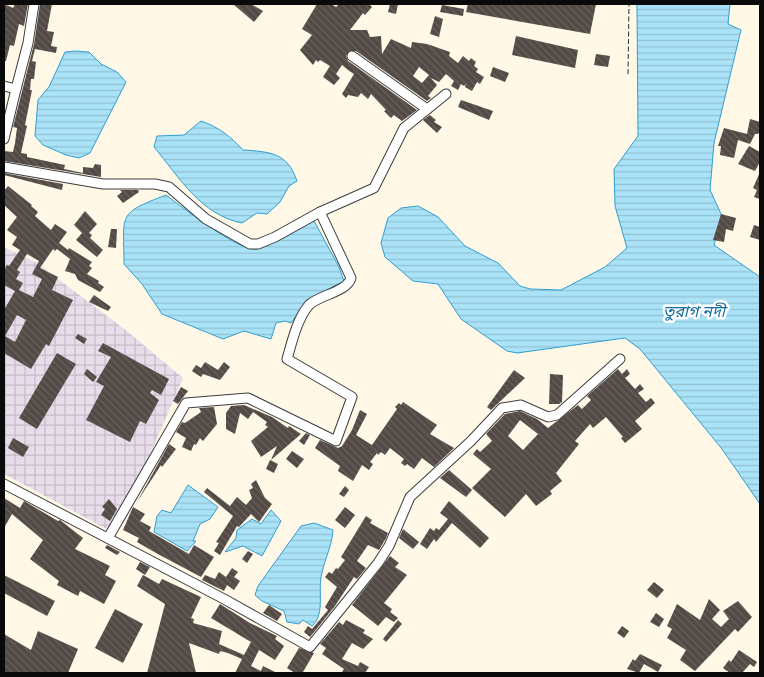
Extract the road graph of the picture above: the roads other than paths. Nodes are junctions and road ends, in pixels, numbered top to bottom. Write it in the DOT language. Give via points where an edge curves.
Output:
graph roads {
  1 [pos="34,4"];
  2 [pos="352,56"];
  3 [pos="4,86"];
  4 [pos="16,88"];
  5 [pos="446,94"];
  6 [pos="427,109"];
  7 [pos="4,139"];
  8 [pos="4,167"];
  9 [pos="320,212"];
  10 [pos="620,359"];
  11 [pos="4,484"];
  12 [pos="108,538"];
  1 -- 4 [label="street"];
  2 -- 6 [label="street"];
  3 -- 4 [label="street"];
  4 -- 7 [label="street"];
  5 -- 6 [label="street"];
  6 -- 9 [label="street" via="404,128 374,188"];
  8 -- 9 [label="street" via="103,184 169,187 206,219 250,244 274,237"];
  9 -- 12 [label="street" via="351,278 342,288 309,306 295,332 287,360 352,397 336,442 248,398 186,403"];
  10 -- 12 [label="street" via="557,415 548,417 521,405 502,408 407,501 378,563 310,647"];
  11 -- 12 [label="street"];
}
